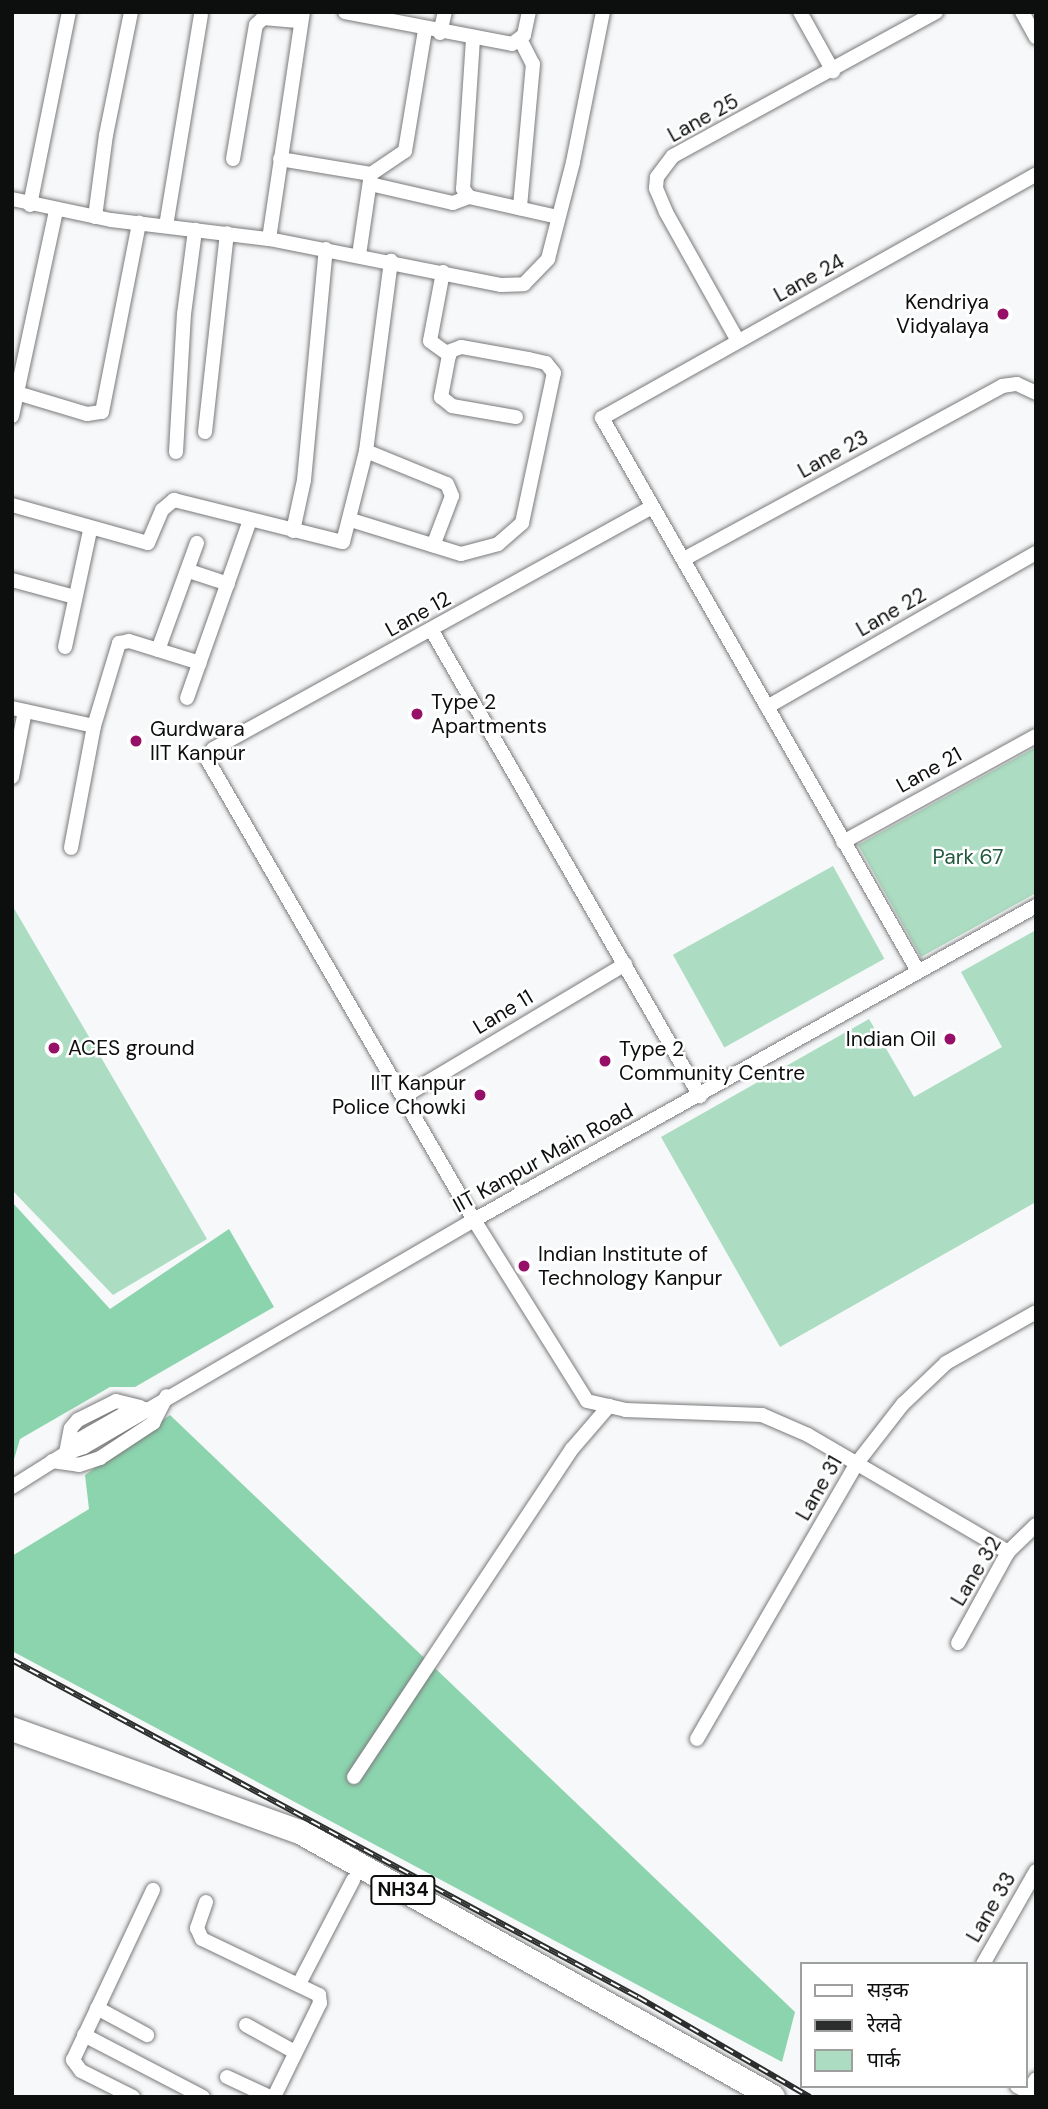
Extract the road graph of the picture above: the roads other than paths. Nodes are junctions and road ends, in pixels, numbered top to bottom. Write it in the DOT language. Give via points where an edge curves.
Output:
graph roads {
  1 [pos="69,12"];
  2 [pos="131,12"];
  3 [pos="345,12"];
  4 [pos="445,12"];
  5 [pos="529,12"];
  6 [pos="603,12"];
  7 [pos="800,12"];
  8 [pos="936,12"];
  9 [pos="1022,12"];
  10 [pos="365,14"];
  11 [pos="201,15"];
  12 [pos="302,17"];
  13 [pos="425,30"];
  14 [pos="440,33"];
  15 [pos="1036,37"];
  16 [pos="473,39"];
  17 [pos="520,39"];
  18 [pos="833,71"];
  19 [pos="233,159"];
  20 [pos="280,159"];
  21 [pos="1036,174"];
  22 [pos="371,179"];
  23 [pos="469,197"];
  24 [pos="12,199"];
  25 [pos="30,205"];
  26 [pos="520,208"];
  27 [pos="56,210"];
  28 [pos="95,217"];
  29 [pos="558,217"];
  30 [pos="139,223"];
  31 [pos="166,226"];
  32 [pos="195,230"];
  33 [pos="228,233"];
  34 [pos="269,239"];
  35 [pos="326,249"];
  36 [pos="359,255"];
  37 [pos="391,261"];
  38 [pos="443,272"];
  39 [pos="738,341"];
  40 [pos="448,352"];
  41 [pos="17,393"];
  42 [pos="1036,394"];
  43 [pos="12,416"];
  44 [pos="516,417"];
  45 [pos="205,432"];
  46 [pos="366,451"];
  47 [pos="176,452"];
  48 [pos="12,505"];
  49 [pos="652,507"];
  50 [pos="250,520"];
  51 [pos="351,520"];
  52 [pos="90,530"];
  53 [pos="293,531"];
  54 [pos="197,543"];
  55 [pos="433,547"];
  56 [pos="1036,553"];
  57 [pos="684,559"];
  58 [pos="189,570"];
  59 [pos="12,580"];
  60 [pos="228,584"];
  61 [pos="75,597"];
  62 [pos="432,631"];
  63 [pos="65,647"];
  64 [pos="158,650"];
  65 [pos="200,663"];
  66 [pos="187,698"];
  67 [pos="766,706"];
  68 [pos="19,709"];
  69 [pos="94,726"];
  70 [pos="1036,736"];
  71 [pos="12,777"];
  72 [pos="843,842"];
  73 [pos="71,848"];
  74 [pos="1036,906"];
  75 [pos="625,964"];
  76 [pos="918,971"];
  77 [pos="699,1096"];
  78 [pos="403,1097"];
  79 [pos="474,1220"];
  80 [pos="1036,1312"];
  81 [pos="167,1396"];
  82 [pos="609,1406"];
  83 [pos="145,1409"];
  84 [pos="66,1452"];
  85 [pos="52,1461"];
  86 [pos="857,1463"];
  87 [pos="12,1487"];
  88 [pos="1036,1525"];
  89 [pos="1008,1552"];
  90 [pos="958,1643"];
  91 [pos="12,1729"];
  92 [pos="697,1740"];
  93 [pos="12,1747"];
  94 [pos="354,1777"];
  95 [pos="1036,1871"];
  96 [pos="353,1880"];
  97 [pos="153,1890"];
  98 [pos="206,1902"];
  99 [pos="984,1962"];
  100 [pos="300,1982"];
  101 [pos="97,2008"];
  102 [pos="246,2025"];
  103 [pos="83,2035"];
  104 [pos="147,2035"];
  105 [pos="296,2052"];
  106 [pos="227,2077"];
  107 [pos="134,2097"];
  108 [pos="202,2097"];
  109 [pos="272,2097"];
  110 [pos="742,2097"];
  111 [pos="773,2097"];
  1 -- 25 [label="street"];
  2 -- 28 [label="street"];
  3 -- 10 [label="street"];
  4 -- 14 [label="street"];
  5 -- 17 [label="street"];
  6 -- 29 [label="street"];
  7 -- 18 [label="street"];
  8 -- 18 [label="street, Lane 25"];
  9 -- 15 [label="street"];
  10 -- 13 [label="street"];
  11 -- 31 [label="street"];
  12 -- 19 [label="street" via="263,18 256,25"];
  12 -- 20 [label="street"];
  13 -- 14 [label="street"];
  13 -- 22 [label="street" via="405,151"];
  14 -- 16 [label="street"];
  16 -- 17 [label="street" via="512,44"];
  16 -- 23 [label="street" via="463,189"];
  17 -- 26 [label="street" via="533,64"];
  18 -- 39 [label="street, Lane 25" via="673,156 657,177 656,188 666,212"];
  20 -- 22 [label="street"];
  20 -- 34 [label="street"];
  21 -- 39 [label="street, Lane 24"];
  22 -- 23 [label="street" via="453,203"];
  22 -- 36 [label="street"];
  23 -- 26 [label="street"];
  24 -- 25 [label="street"];
  25 -- 27 [label="street"];
  26 -- 29 [label="street"];
  27 -- 28 [label="street"];
  27 -- 41 [label="street"];
  28 -- 30 [label="street"];
  29 -- 38 [label="street" via="548,259 524,284 501,285"];
  30 -- 31 [label="street"];
  30 -- 41 [label="street" via="102,412 87,414"];
  31 -- 32 [label="street"];
  32 -- 33 [label="street"];
  32 -- 47 [label="street" via="184,314"];
  33 -- 34 [label="street"];
  33 -- 45 [label="street"];
  34 -- 35 [label="street"];
  35 -- 36 [label="street"];
  35 -- 53 [label="street" via="304,480"];
  36 -- 37 [label="street"];
  37 -- 38 [label="street"];
  37 -- 46 [label="street"];
  38 -- 40 [label="street" via="430,341"];
  39 -- 49 [label="street, Lane 24" via="602,418"];
  40 -- 44 [label="street" via="441,392 444,403"];
  40 -- 55 [label="street" via="461,347 528,359 546,363 554,373 522,523 498,544 476,553"];
  41 -- 43 [label="street"];
  42 -- 57 [label="street, Lane 23" via="1017,384 1002,386"];
  46 -- 51 [label="street"];
  46 -- 55 [label="street" via="447,484 452,496"];
  48 -- 52 [label="street"];
  49 -- 57 [label="street"];
  49 -- 62 [label="street, Lane 12"];
  50 -- 52 [label="street" via="174,500 162,510 148,543"];
  50 -- 53 [label="street"];
  50 -- 60 [label="street"];
  51 -- 53 [label="street" via="346,540 339,543"];
  51 -- 55 [label="street"];
  52 -- 61 [label="street"];
  54 -- 58 [label="street"];
  56 -- 67 [label="street, Lane 22"];
  57 -- 67 [label="street"];
  58 -- 60 [label="street"];
  58 -- 64 [label="street"];
  59 -- 61 [label="street"];
  60 -- 65 [label="street"];
  61 -- 63 [label="street"];
  62 -- 75 [label="street"];
  62 -- 78 [label="street, Lane 12" via="213,749 207,759"];
  64 -- 65 [label="street"];
  64 -- 69 [label="street" via="129,640 119,643"];
  65 -- 66 [label="street"];
  67 -- 72 [label="street"];
  68 -- 69 [label="street"];
  68 -- 71 [label="street"];
  69 -- 73 [label="street"];
  70 -- 72 [label="street, Lane 21"];
  72 -- 76 [label="street"];
  74 -- 76 [label="street, IIT Kanpur Main Road"];
  75 -- 77 [label="street"];
  75 -- 78 [label="street, Lane 11"];
  76 -- 77 [label="street, IIT Kanpur Main Road"];
  77 -- 79 [label="street, IIT Kanpur Main Road"];
  78 -- 79 [label="street"];
  79 -- 81 [label="street, IIT Kanpur Main Road"];
  79 -- 82 [label="street" via="587,1401"];
  80 -- 86 [label="street, Lane 31" via="946,1363 903,1404"];
  81 -- 83 [label="street, IIT Kanpur Main Road"];
  81 -- 85 [label="street" via="153,1423 100,1458 79,1465"];
  82 -- 86 [label="street" via="762,1415"];
  82 -- 94 [label="street" via="572,1449"];
  83 -- 84 [label="street, IIT Kanpur Main Road" via="84,1447"];
  83 -- 84 [label="street" via="116,1401 78,1420 71,1428"];
  84 -- 85 [label="street, IIT Kanpur Main Road"];
  85 -- 87 [label="street, IIT Kanpur Main Road"];
  86 -- 89 [label="street"];
  86 -- 92 [label="street, Lane 31"];
  88 -- 89 [label="street, Lane 32"];
  89 -- 90 [label="street, Lane 32"];
  91 -- 111 [label="highway, NH34" via="300,1832"];
  93 -- 96 [label="highway, NH34" via="256,1832"];
  95 -- 99 [label="street, Lane 33"];
  96 -- 100 [label="street"];
  96 -- 110 [label="highway, NH34"];
  97 -- 101 [label="street"];
  98 -- 100 [label="street" via="197,1928 202,1938"];
  100 -- 105 [label="street" via="320,1999"];
  101 -- 103 [label="street"];
  101 -- 104 [label="street"];
  102 -- 105 [label="street"];
  103 -- 107 [label="street" via="74,2055 76,2067"];
  103 -- 108 [label="street"];
  105 -- 109 [label="street"];
  106 -- 109 [label="street"];
}
